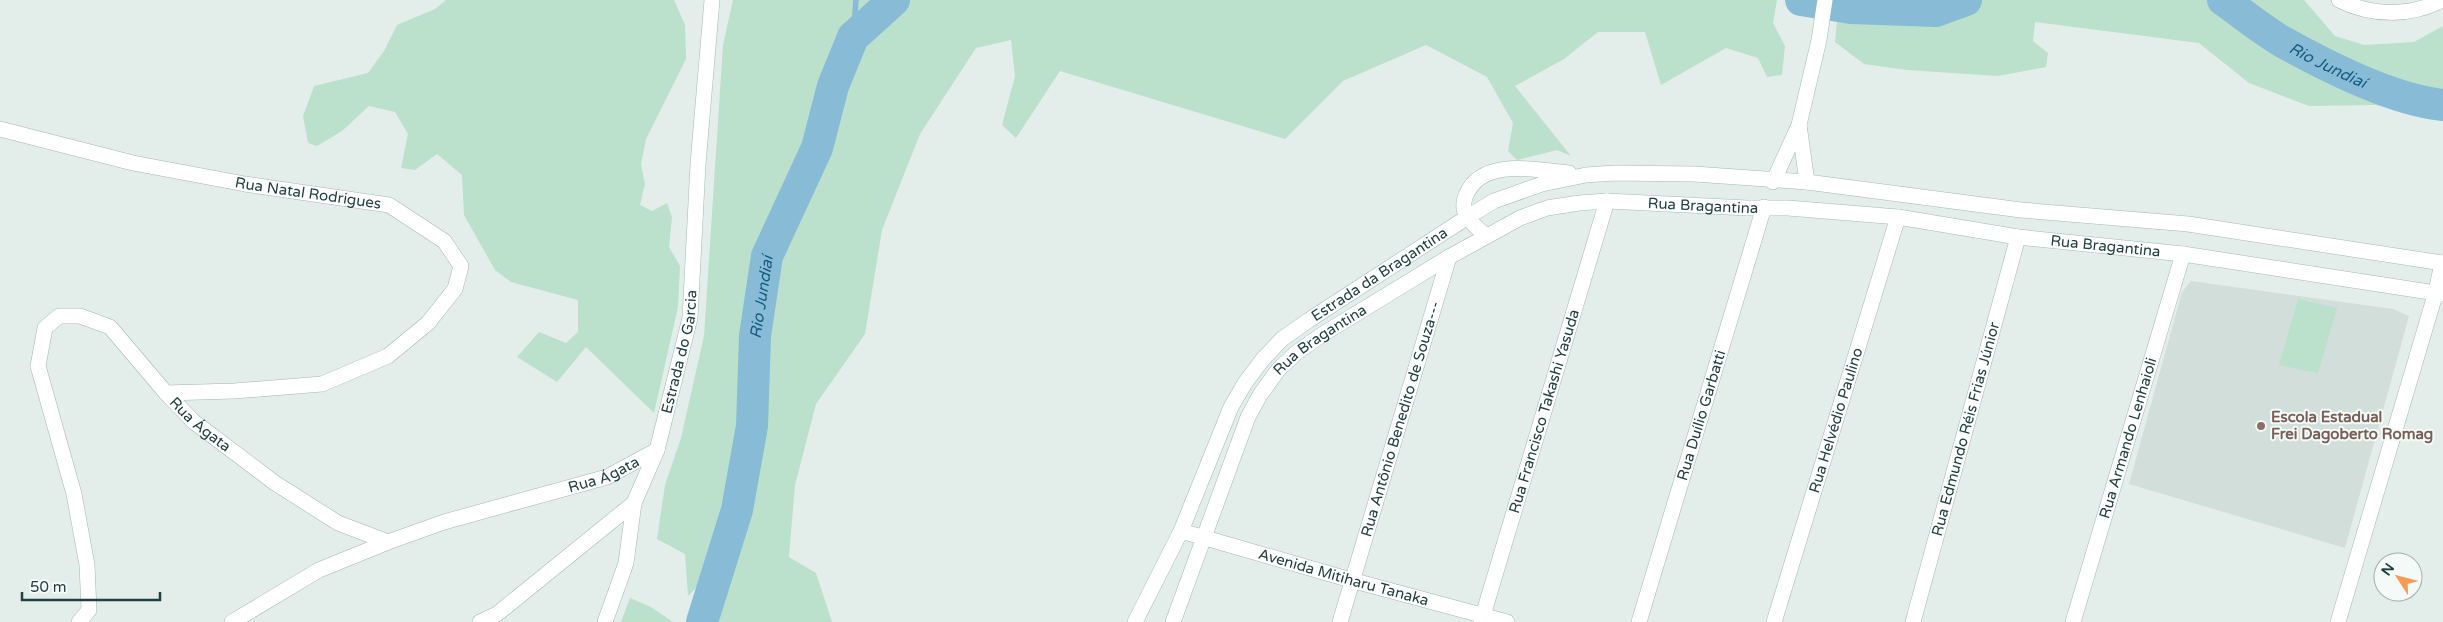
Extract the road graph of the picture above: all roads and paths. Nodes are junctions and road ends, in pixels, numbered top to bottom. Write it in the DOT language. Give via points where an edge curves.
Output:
graph roads {
  1 [pos="712,0"];
  2 [pos="1825,0"];
  3 [pos="2339,0"];
  4 [pos="2442,0"];
  5 [pos="1799,125"];
  6 [pos="0,130"];
  7 [pos="1586,175"];
  8 [pos="1773,182"];
  9 [pos="1790,182"];
  10 [pos="1807,182"];
  11 [pos="1608,201"];
  12 [pos="1764,208"];
  13 [pos="1898,217"];
  14 [pos="1466,218"];
  15 [pos="1486,236"];
  16 [pos="2018,237"];
  17 [pos="2183,254"];
  18 [pos="1408,255"];
  19 [pos="1449,257"];
  20 [pos="2443,263"];
  21 [pos="1405,283"];
  22 [pos="2440,293"];
  23 [pos="166,393"];
  24 [pos="657,450"];
  25 [pos="634,503"];
  26 [pos="1181,531"];
  27 [pos="1203,537"];
  28 [pos="388,542"];
  29 [pos="1351,580"];
  30 [pos="1482,619"];
  31 [pos="79,622"];
  32 [pos="232,622"];
  33 [pos="480,622"];
  34 [pos="605,622"];
  35 [pos="1135,622"];
  36 [pos="1173,622"];
  37 [pos="1340,622"];
  38 [pos="1507,622"];
  39 [pos="1639,622"];
  40 [pos="1774,622"];
  41 [pos="1913,622"];
  42 [pos="2073,622"];
  43 [pos="2338,622"];
  1 -- 24 [label="street, Estrada do Garcia" via="698,164 690,318"];
  2 -- 5 [label="street"];
  3 -- 4 [label="street" via="2375,12 2412,11"];
  5 -- 8 [label="street"];
  5 -- 10 [label="street"];
  6 -- 23 [label="street, Rua Natal Rodrigues" via="133,163 245,184 389,205 444,241 461,266 455,289 428,323 388,356 322,384"];
  7 -- 8 [label="street, Estrada da Bragantina" via="1694,174"];
  7 -- 14 [label="street, Estrada da Bragantina" via="1519,191"];
  7 -- 14 [label="street" via="1497,170 1474,182 1464,202"];
  8 -- 9 [label="street, Estrada da Bragantina"];
  9 -- 10 [label="street, Rua Bragantina"];
  10 -- 20 [label="street, Rua Bragantina" via="2022,210 2188,224"];
  11 -- 12 [label="street, Rua Bragantina"];
  11 -- 15 [label="street, Rua Bragantina" via="1547,208"];
  11 -- 30 [label="street, Rua Francisco Takashi Yasuda"];
  12 -- 13 [label="street, Rua Bragantina"];
  12 -- 39 [label="street, Rua Duílio Garbatti"];
  13 -- 16 [label="street, Rua Bragantina"];
  13 -- 40 [label="street, Rua Helvédio Paulino"];
  14 -- 15 [label="street"];
  14 -- 18 [label="street, Estrada da Bragantina"];
  15 -- 19 [label="street, Rua Bragantina"];
  16 -- 17 [label="street, Rua Bragantina"];
  16 -- 41 [label="street, Rua Edmundo Réis Frias Júnior"];
  17 -- 22 [label="street, Rua Bragantina"];
  17 -- 42 [label="street, Rua Armando Lenhaioli"];
  18 -- 21 [label="street" via="1410,269"];
  18 -- 26 [label="street, Estrada da Bragantina" via="1309,320 1263,359 1231,407"];
  19 -- 21 [label="street, Rua Bragantina"];
  19 -- 29 [label="street, Rua Antônio Benedito de Souza---"];
  20 -- 22 [label="street"];
  21 -- 27 [label="street, Rua Bragantina" via="1323,334 1278,370 1248,417"];
  22 -- 43 [label="street"];
  23 -- 28 [label="street, Rua Ágata" via="194,422 275,483 338,524"];
  23 -- 31 [label="street, Rua Ágata" via="110,326 80,316 59,316 45,328 38,366 74,494 88,565 89,610"];
  24 -- 25 [label="street, Estrada do Garcia"];
  24 -- 28 [label="street, Rua Ágata" via="607,477 444,522"];
  25 -- 33 [label="street, Estrada do Garcia" via="497,614"];
  25 -- 34 [label="street" via="626,563"];
  26 -- 27 [label="street, Avenida Mitiharu Tanaka"];
  26 -- 35 [label="street, Estrada da Bragantina"];
  27 -- 29 [label="street, Avenida Mitiharu Tanaka"];
  27 -- 36 [label="street, Rua Bragantina"];
  28 -- 32 [label="street" via="319,570"];
  29 -- 30 [label="street, Avenida Mitiharu Tanaka"];
  29 -- 37 [label="street, Rua Antônio Benedito de Souza---"];
  30 -- 38 [label="street, Avenida Mitiharu Tanaka"];
}
